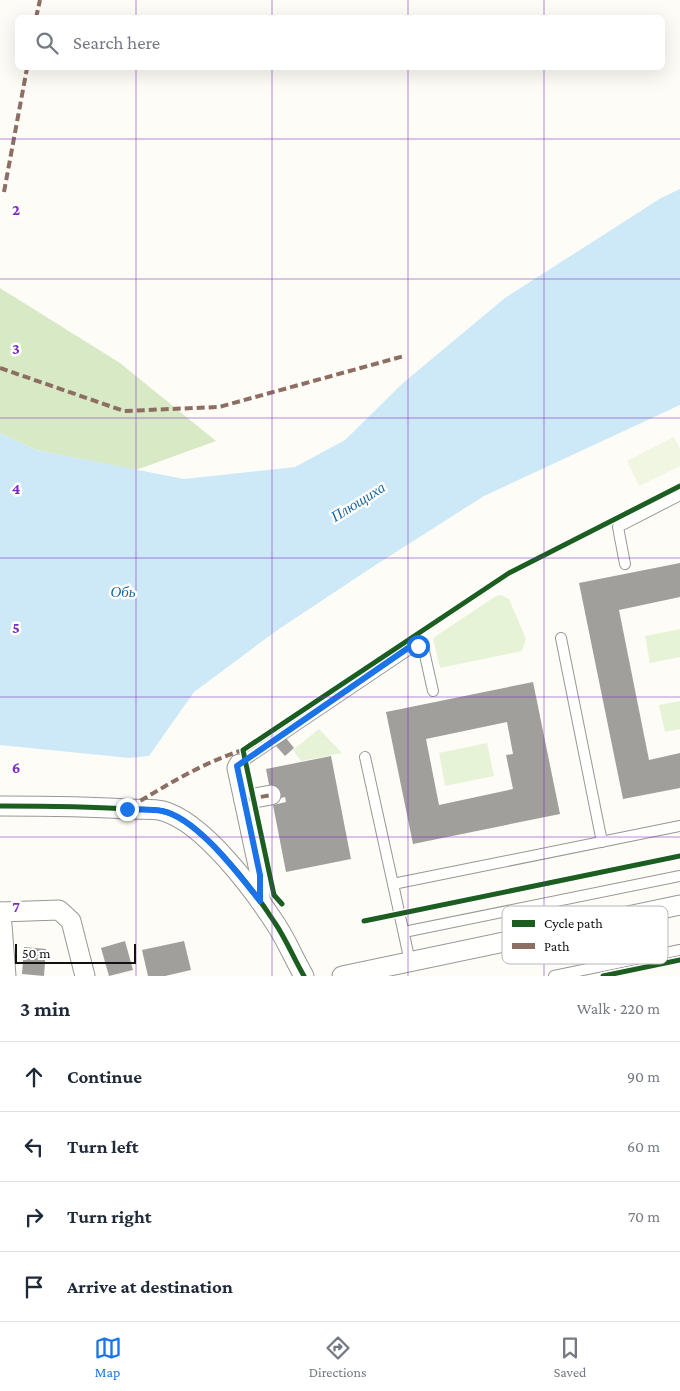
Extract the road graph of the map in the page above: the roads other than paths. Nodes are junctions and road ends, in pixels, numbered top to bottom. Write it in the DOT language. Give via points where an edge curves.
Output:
graph roads {
  1 [pos="680,495"];
  2 [pos="625,564"];
  3 [pos="561,638"];
  4 [pos="433,691"];
  5 [pos="366,757"];
  6 [pos="238,764"];
  7 [pos="271,794"];
  8 [pos="244,800"];
  9 [pos="0,806"];
  10 [pos="680,826"];
  11 [pos="602,842"];
  12 [pos="680,876"];
  13 [pos="393,884"];
  14 [pos="260,901"];
  15 [pos="532,906"];
  16 [pos="0,912"];
  17 [pos="502,912"];
  18 [pos="404,932"];
  19 [pos="502,943"];
  20 [pos="410,962"];
  21 [pos="612,964"];
  22 [pos="384,972"];
  23 [pos="6,976"];
  24 [pos="85,976"];
  25 [pos="304,976"];
  26 [pos="342,976"];
  27 [pos="554,976"];
  1 -- 2 [label="lane" via="618,527"];
  3 -- 11 [label="lane"];
  4 -- 6 [label="lane" via="424,651 414,646"];
  5 -- 13 [label="lane"];
  6 -- 8 [label="street"];
  7 -- 8 [label="street"];
  8 -- 14 [label="street" via="260,875"];
  9 -- 14 [label="street" via="94,806 163,811 183,820 206,839"];
  10 -- 11 [label="lane"];
  11 -- 13 [label="lane"];
  12 -- 15 [label="lane"];
  13 -- 18 [label="lane"];
  14 -- 25 [label="street"];
  16 -- 23 [label="street"];
  16 -- 24 [label="street" via="59,910 71,921"];
  17 -- 18 [label="lane"];
  18 -- 20 [label="lane"];
  19 -- 20 [label="street"];
  20 -- 22 [label="street"];
  21 -- 27 [label="lane"];
  22 -- 26 [label="street"];
}
